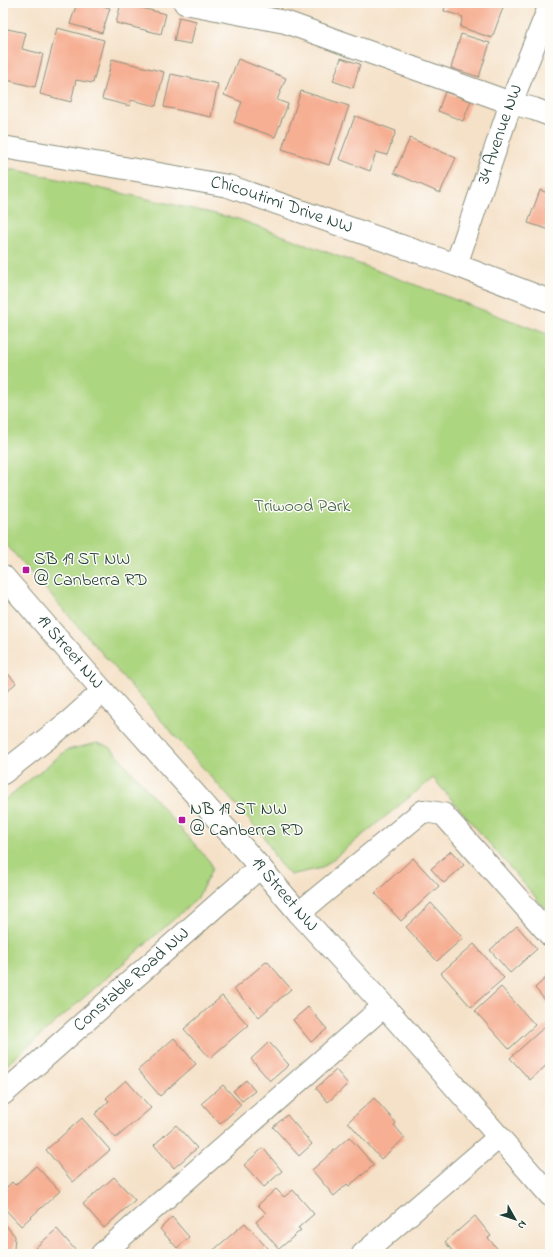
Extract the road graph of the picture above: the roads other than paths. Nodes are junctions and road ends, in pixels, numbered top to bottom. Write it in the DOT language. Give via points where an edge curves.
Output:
graph roads {
  1 [pos="185,3"];
  2 [pos="550,6"];
  3 [pos="511,103"];
  4 [pos="550,115"];
  5 [pos="3,147"];
  6 [pos="456,265"];
  7 [pos="550,301"];
  8 [pos="3,576"];
  9 [pos="103,691"];
  10 [pos="3,773"];
  11 [pos="260,866"];
  12 [pos="299,913"];
  13 [pos="550,935"];
  14 [pos="384,1006"];
  15 [pos="3,1094"];
  16 [pos="499,1137"];
  17 [pos="550,1195"];
  18 [pos="102,1254"];
  19 [pos="364,1254"];
  1 -- 3 [label="street" via="285,22"];
  2 -- 3 [label="street, 34 Avenue NW"];
  3 -- 4 [label="street"];
  3 -- 6 [label="street, 34 Avenue NW"];
  5 -- 6 [label="street, Chicoutimi Drive NW" via="228,186"];
  6 -- 7 [label="street, Chicoutimi Drive NW"];
  8 -- 9 [label="street, 19 Street NW"];
  9 -- 10 [label="street" via="71,720"];
  9 -- 11 [label="street, 19 Street NW"];
  11 -- 12 [label="street, 19 Street NW"];
  11 -- 15 [label="street, Constable Road NW"];
  12 -- 13 [label="street" via="423,811 443,814"];
  12 -- 14 [label="street, 19 Street NW"];
  14 -- 16 [label="street, 19 Street NW"];
  14 -- 18 [label="street"];
  16 -- 17 [label="street, 19 Street NW"];
  16 -- 19 [label="street"];
}
